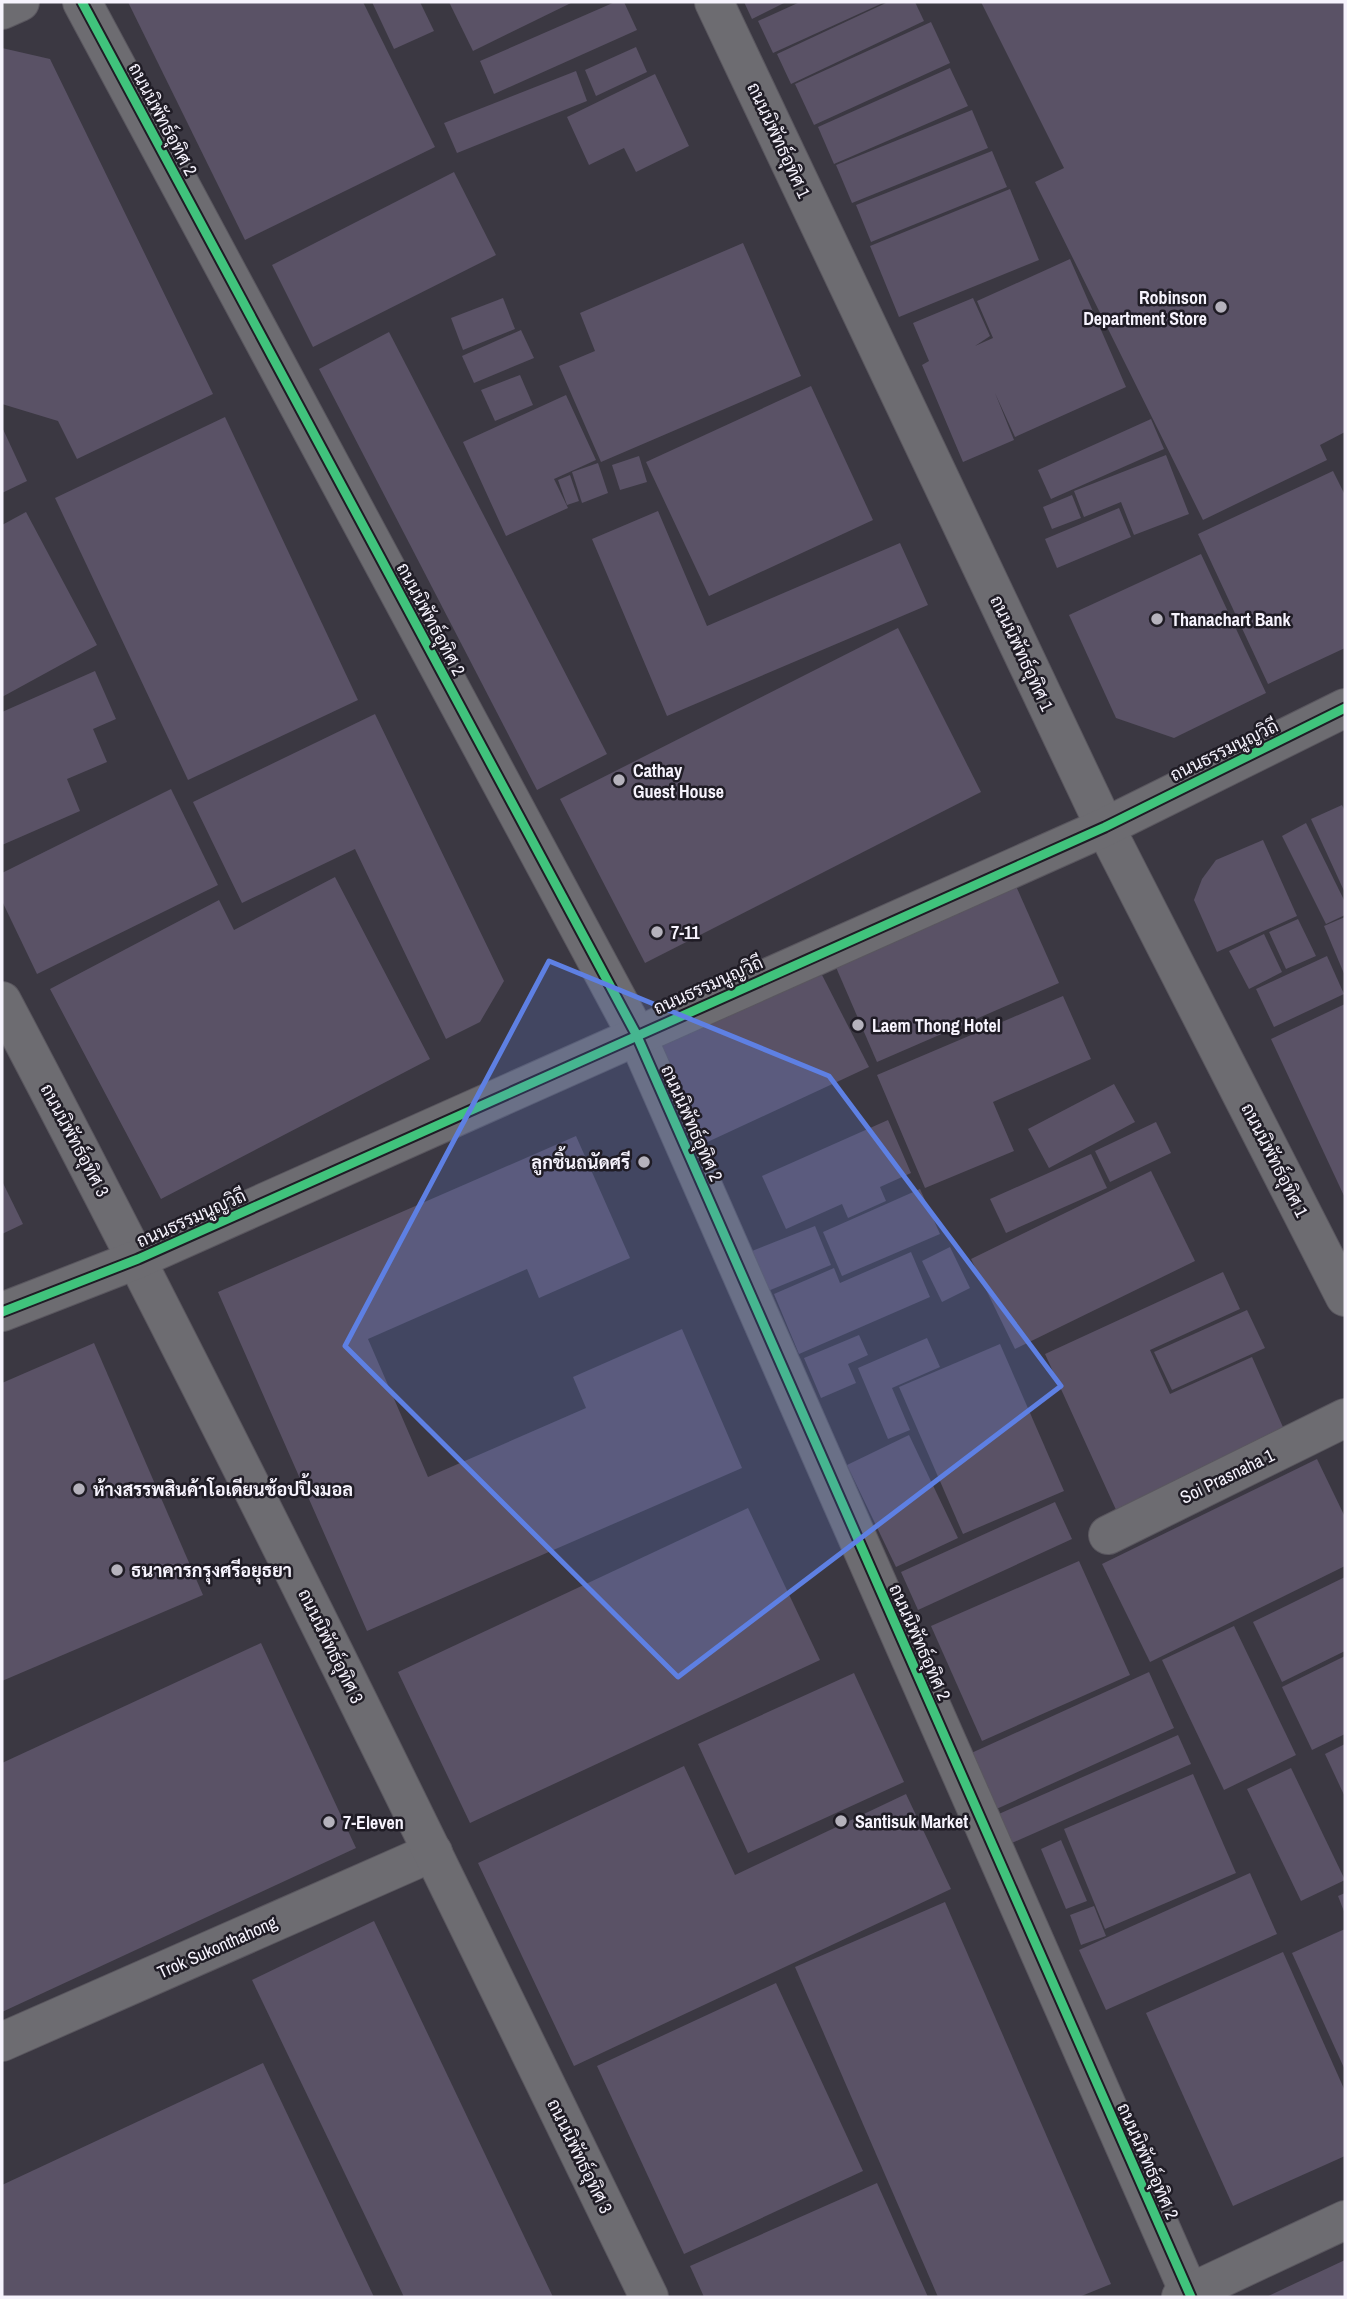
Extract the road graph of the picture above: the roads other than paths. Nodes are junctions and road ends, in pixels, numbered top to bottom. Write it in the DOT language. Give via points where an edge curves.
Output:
graph roads {
  1 [pos="20,2"];
  2 [pos="82,2"];
  3 [pos="714,2"];
  4 [pos="2,10"];
  5 [pos="1345,708"];
  6 [pos="1105,827"];
  7 [pos="2,1001"];
  8 [pos="636,1034"];
  9 [pos="138,1259"];
  10 [pos="1345,1297"];
  11 [pos="2,1312"];
  12 [pos="1345,1418"];
  13 [pos="1108,1535"];
  14 [pos="433,1852"];
  15 [pos="2,2042"];
  16 [pos="1345,2220"];
  17 [pos="1187,2296"];
  18 [pos="649,2297"];
  1 -- 4 [label="street"];
  2 -- 8 [label="street, ถนนนิพัทธ์อุทิศ 2"];
  3 -- 6 [label="street, ถนนนิพัทธ์อุทิศ 1"];
  5 -- 6 [label="street, ถนนธรรมนูญวิถี"];
  6 -- 8 [label="street, ถนนธรรมนูญวิถี"];
  6 -- 10 [label="street, ถนนนิพัทธ์อุทิศ 1"];
  7 -- 9 [label="street, ถนนนิพัทธ์อุทิศ 3"];
  8 -- 9 [label="street, ถนนธรรมนูญวิถี"];
  8 -- 17 [label="street, ถนนนิพัทธ์อุทิศ 2"];
  9 -- 11 [label="street, ถนนธรรมนูญวิถี"];
  9 -- 14 [label="street, ถนนนิพัทธ์อุทิศ 3"];
  12 -- 13 [label="street, Soi Prasnaha 1"];
  14 -- 15 [label="street, Trok Sukonthahong"];
  14 -- 18 [label="street, ถนนนิพัทธ์อุทิศ 3"];
  16 -- 17 [label="street"];
}
